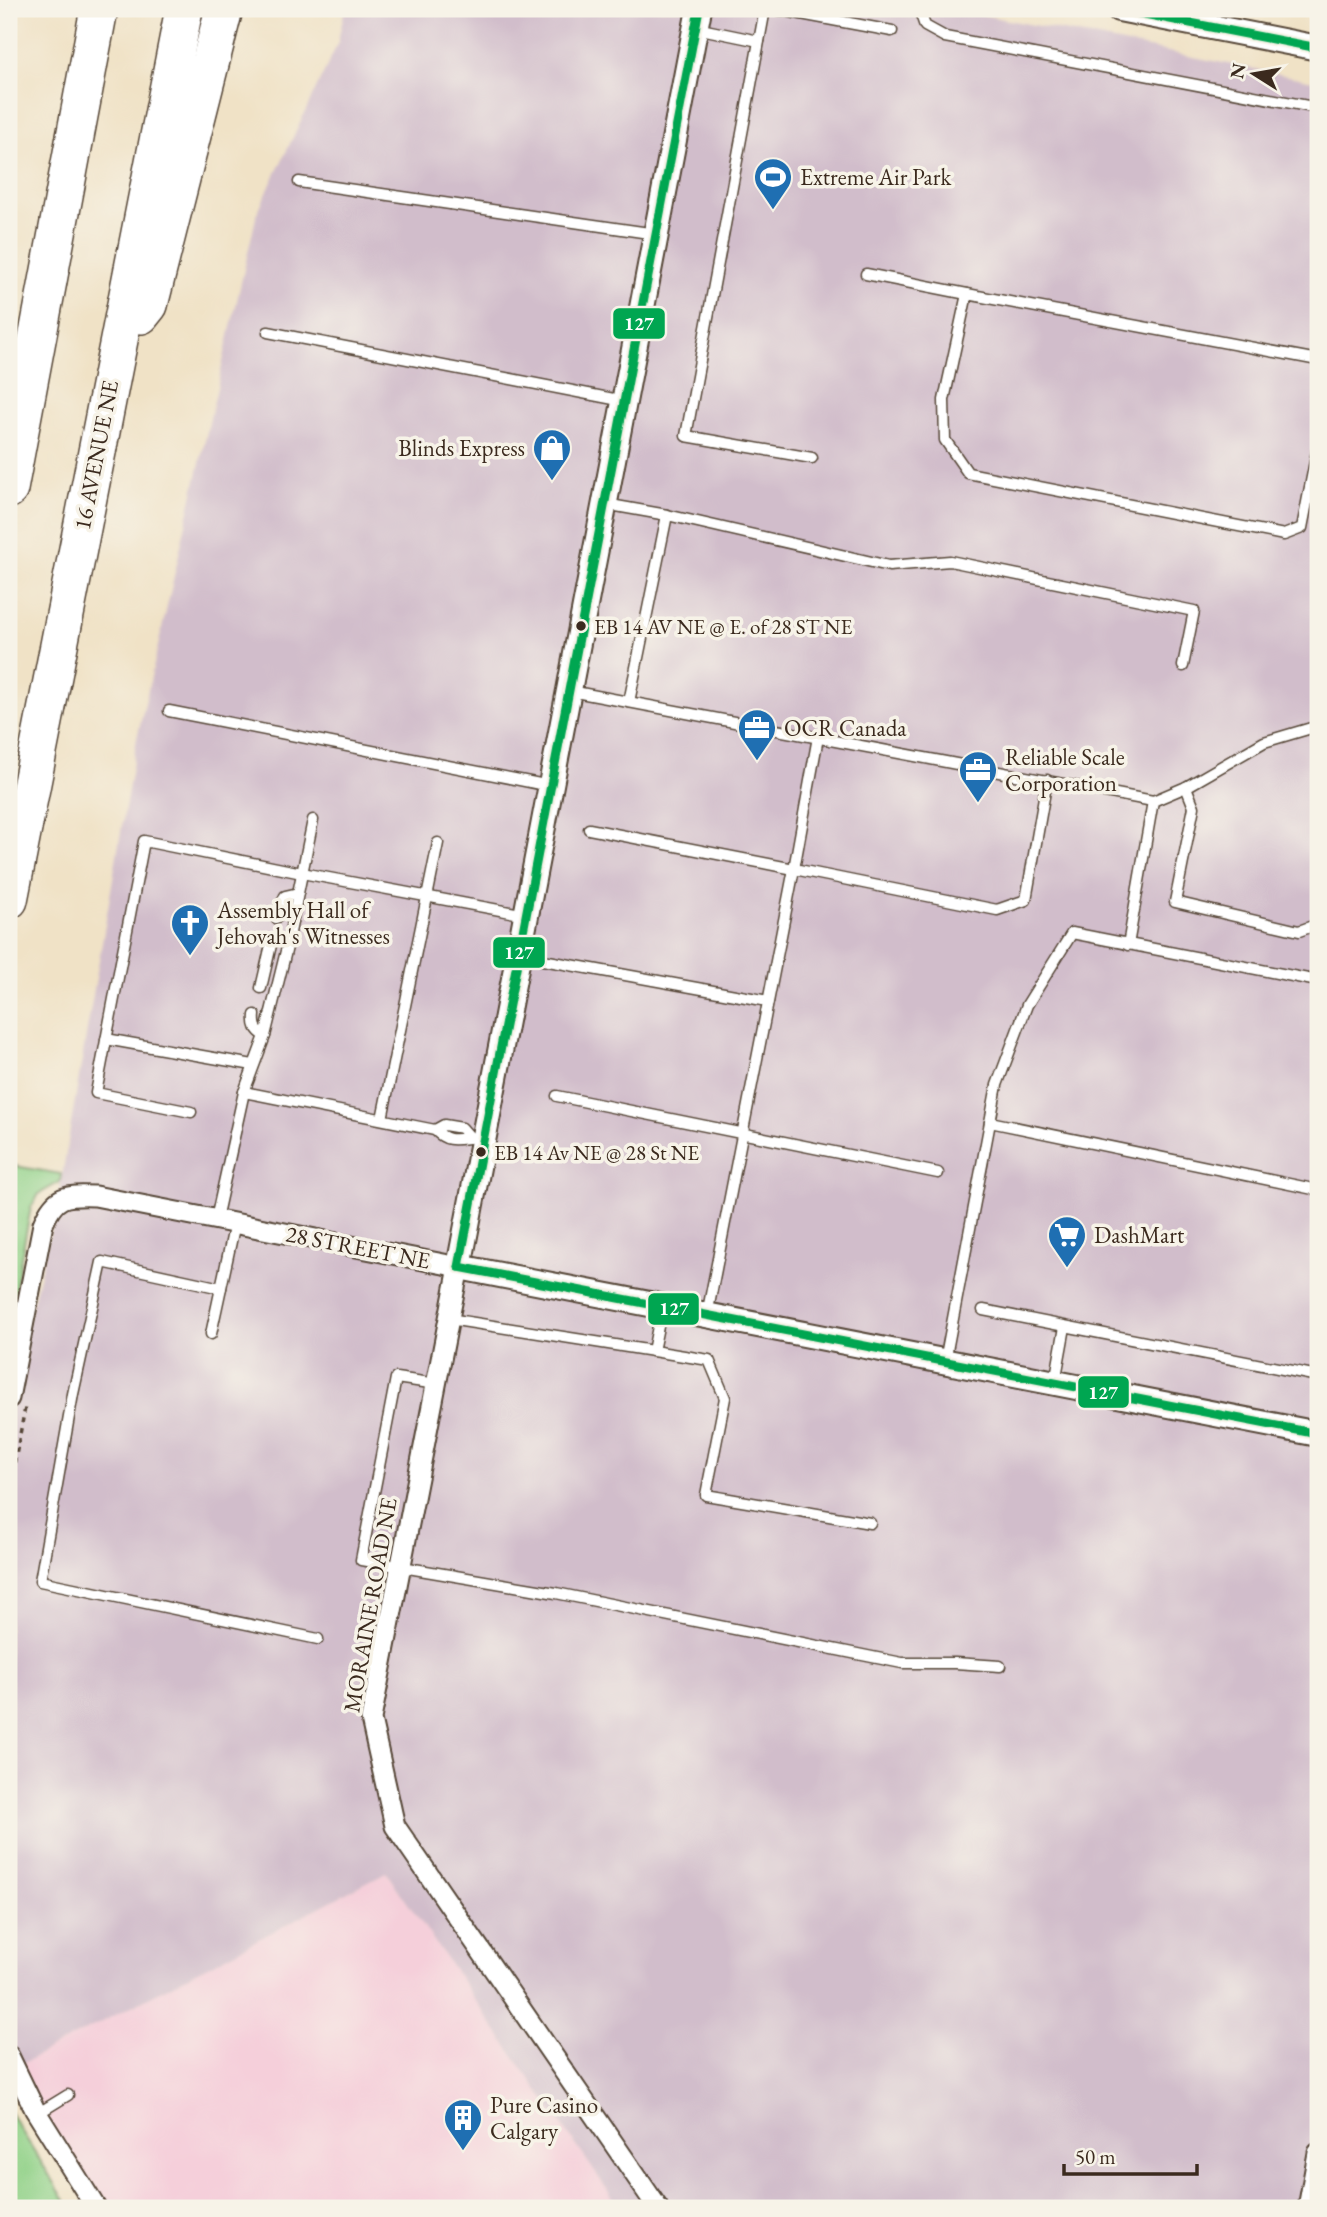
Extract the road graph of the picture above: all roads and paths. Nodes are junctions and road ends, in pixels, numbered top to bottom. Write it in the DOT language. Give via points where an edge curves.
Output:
graph roads {
  1 [pos="80,9"];
  2 [pos="99,9"];
  3 [pos="184,9"];
  4 [pos="224,9"];
  5 [pos="765,9"];
  6 [pos="774,9"];
  7 [pos="919,9"];
  8 [pos="1119,9"];
  9 [pos="698,18"];
  10 [pos="892,31"];
  11 [pos="759,41"];
  12 [pos="1318,48"];
  13 [pos="1318,108"];
  14 [pos="299,182"];
  15 [pos="657,234"];
  16 [pos="866,274"];
  17 [pos="46,285"];
  18 [pos="967,294"];
  19 [pos="268,332"];
  20 [pos="118,343"];
  21 [pos="1318,360"];
  22 [pos="625,401"];
  23 [pos="1318,446"];
  24 [pos="812,458"];
  25 [pos="9,489"];
  26 [pos="605,504"];
  27 [pos="667,515"];
  28 [pos="1183,666"];
  29 [pos="569,691"];
  30 [pos="629,702"];
  31 [pos="169,711"];
  32 [pos="1318,726"];
  33 [pos="818,737"];
  34 [pos="1047,780"];
  35 [pos="551,786"];
  36 [pos="1186,787"];
  37 [pos="1153,801"];
  38 [pos="313,820"];
  39 [pos="589,829"];
  40 [pos="438,844"];
  41 [pos="794,869"];
  42 [pos="302,873"];
  43 [pos="298,893"];
  44 [pos="427,896"];
  45 [pos="9,900"];
  46 [pos="526,915"];
  47 [pos="276,918"];
  48 [pos="1318,924"];
  49 [pos="1128,944"];
  50 [pos="271,945"];
  51 [pos="519,956"];
  52 [pos="1318,981"];
  53 [pos="261,988"];
  54 [pos="768,1001"];
  55 [pos="255,1016"];
  56 [pos="265,1036"];
  57 [pos="106,1039"];
  58 [pos="253,1065"];
  59 [pos="244,1091"];
  60 [pos="557,1096"];
  61 [pos="191,1112"];
  62 [pos="382,1119"];
  63 [pos="990,1122"];
  64 [pos="743,1132"];
  65 [pos="476,1137"];
  66 [pos="937,1173"];
  67 [pos="1318,1190"];
  68 [pos="225,1221"];
  69 [pos="459,1267"];
  70 [pos="221,1288"];
  71 [pos="663,1306"];
  72 [pos="983,1310"];
  73 [pos="707,1315"];
  74 [pos="449,1319"];
  75 [pos="1065,1327"];
  76 [pos="211,1334"];
  77 [pos="653,1351"];
  78 [pos="945,1361"];
  79 [pos="1318,1376"];
  80 [pos="1055,1382"];
  81 [pos="436,1384"];
  82 [pos="9,1398"];
  83 [pos="1318,1434"];
  84 [pos="870,1523"];
  85 [pos="401,1567"];
  86 [pos="318,1639"];
  87 [pos="1000,1667"];
  88 [pos="9,2056"];
  89 [pos="68,2095"];
  90 [pos="37,2114"];
  91 [pos="1318,2160"];
  92 [pos="96,2208"];
  93 [pos="658,2208"];
  94 [pos="1308,2208"];
  1 -- 17 [label="highway" via="40,252"];
  2 -- 17 [label="highway"];
  3 -- 20 [label="highway, 16 AVENUE NE"];
  4 -- 20 [label="highway" via="149,305"];
  5 -- 11 [label="lane"];
  6 -- 10 [label="lane"];
  7 -- 13 [label="lane" via="925,26 945,37"];
  8 -- 12 [label="street"];
  9 -- 11 [label="lane"];
  9 -- 15 [label="street"];
  11 -- 24 [label="lane" via="685,436"];
  14 -- 15 [label="lane"];
  15 -- 22 [label="street"];
  16 -- 18 [label="lane"];
  17 -- 25 [label="highway"];
  18 -- 21 [label="lane"];
  18 -- 23 [label="lane" via="944,400 945,440 968,473 1284,535 1302,528"];
  19 -- 22 [label="lane"];
  20 -- 45 [label="highway, 16 AVENUE NE"];
  22 -- 26 [label="street"];
  26 -- 27 [label="lane"];
  26 -- 29 [label="street"];
  27 -- 28 [label="lane" via="889,566 950,561 1194,611"];
  27 -- 30 [label="lane"];
  29 -- 30 [label="lane"];
  29 -- 35 [label="street"];
  30 -- 33 [label="lane"];
  31 -- 35 [label="lane"];
  32 -- 36 [label="lane" via="1264,742"];
  33 -- 34 [label="lane"];
  33 -- 41 [label="lane"];
  34 -- 37 [label="lane"];
  34 -- 41 [label="lane" via="1026,900 997,910"];
  35 -- 46 [label="street"];
  36 -- 37 [label="lane"];
  36 -- 48 [label="lane" via="1194,807 1175,902 1299,931"];
  37 -- 49 [label="lane"];
  38 -- 42 [label="lane"];
  39 -- 41 [label="lane"];
  40 -- 44 [label="lane"];
  41 -- 54 [label="lane"];
  42 -- 43 [label="lane"];
  42 -- 44 [label="lane"];
  42 -- 57 [label="lane" via="144,841"];
  43 -- 47 [label="lane" via="285,896"];
  43 -- 56 [label="lane"];
  44 -- 46 [label="lane"];
  44 -- 62 [label="lane"];
  46 -- 51 [label="street"];
  49 -- 52 [label="lane"];
  49 -- 63 [label="lane" via="1072,933 1027,1005 997,1085"];
  50 -- 53 [label="lane"];
  51 -- 54 [label="lane"];
  51 -- 65 [label="street"];
  54 -- 64 [label="lane"];
  55 -- 56 [label="lane" via="254,1025"];
  56 -- 58 [label="lane"];
  57 -- 58 [label="lane"];
  57 -- 61 [label="lane" via="96,1093"];
  58 -- 59 [label="lane"];
  59 -- 62 [label="lane"];
  59 -- 68 [label="lane"];
  60 -- 64 [label="lane"];
  62 -- 65 [label="lane" via="435,1130 444,1125 462,1128"];
  63 -- 67 [label="lane"];
  63 -- 78 [label="lane"];
  64 -- 66 [label="lane"];
  64 -- 73 [label="lane"];
  65 -- 69 [label="street"];
  68 -- 69 [label="street, 28 STREET NE"];
  68 -- 70 [label="lane"];
  68 -- 82 [label="street, 28 STREET NE" via="95,1196 58,1200 43,1224"];
  69 -- 71 [label="street, 28 STREET NE"];
  69 -- 74 [label="street, MORAINE ROAD NE"];
  70 -- 76 [label="lane"];
  70 -- 86 [label="lane" via="102,1262 40,1581"];
  71 -- 73 [label="street, 28 STREET NE"];
  71 -- 77 [label="lane"];
  72 -- 75 [label="lane"];
  73 -- 78 [label="street, 28 STREET NE"];
  74 -- 77 [label="lane"];
  74 -- 81 [label="street, MORAINE ROAD NE"];
  75 -- 79 [label="lane"];
  75 -- 80 [label="lane"];
  77 -- 84 [label="lane" via="709,1360 725,1398 706,1495"];
  78 -- 80 [label="street, 28 STREET NE"];
  80 -- 83 [label="street, 28 STREET NE"];
  81 -- 85 [label="street, MORAINE ROAD NE"];
  81 -- 85 [label="lane" via="396,1378 361,1560"];
  85 -- 87 [label="lane" via="556,1593 902,1663"];
  85 -- 93 [label="street, MORAINE ROAD NE" via="371,1719 395,1826"];
  88 -- 90 [label="street"];
  89 -- 90 [label="lane"];
  90 -- 92 [label="street"];
  91 -- 94 [label="street"];
}
